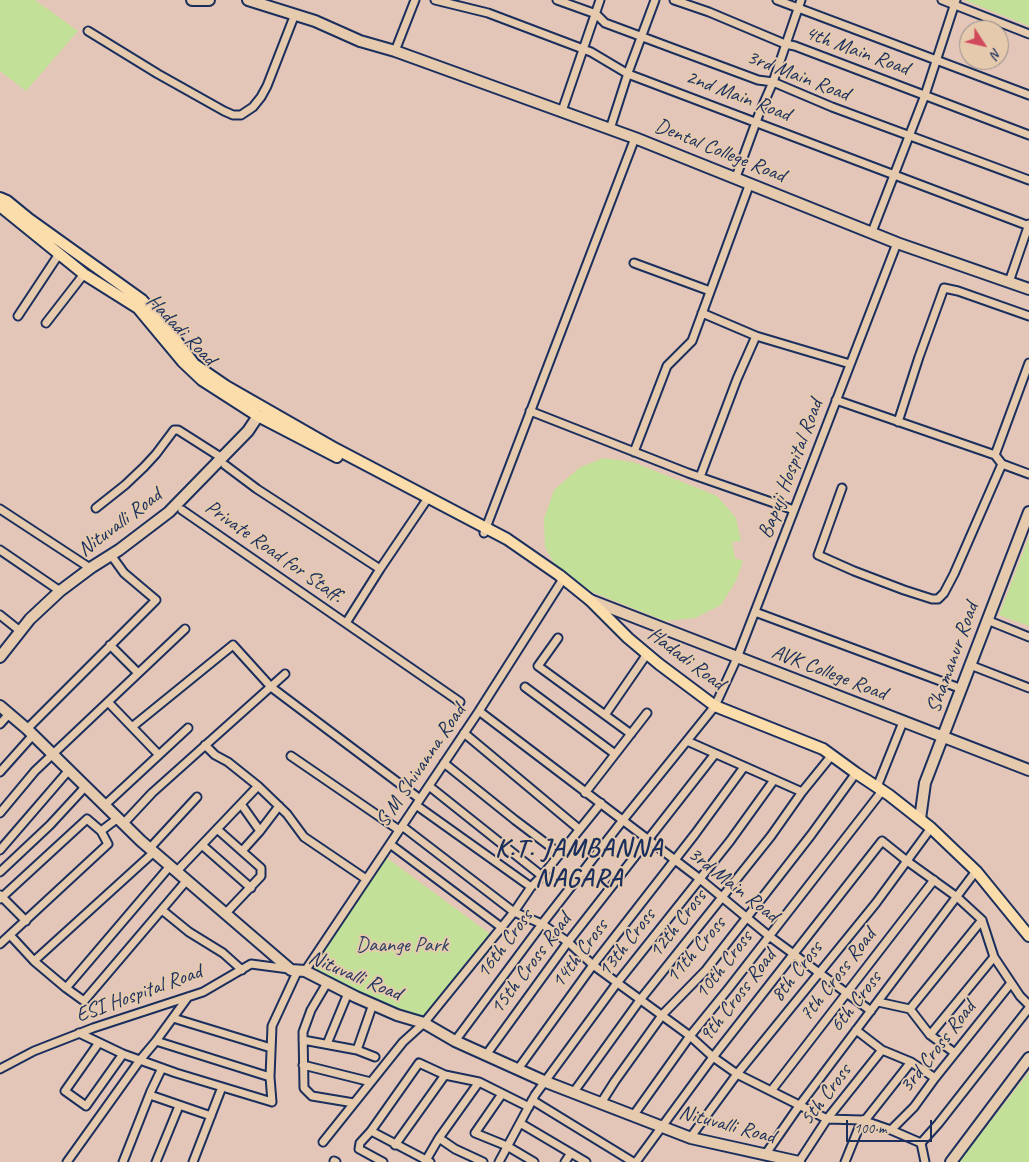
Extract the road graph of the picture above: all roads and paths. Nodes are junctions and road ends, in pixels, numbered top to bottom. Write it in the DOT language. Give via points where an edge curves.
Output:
graph roads {
  1 [pos="192,0"];
  2 [pos="209,0"];
  3 [pos="248,0"];
  4 [pos="415,0"];
  5 [pos="435,0"];
  6 [pos="557,0"];
  7 [pos="600,0"];
  8 [pos="655,0"];
  9 [pos="674,0"];
  10 [pos="777,0"];
  11 [pos="801,0"];
  12 [pos="942,0"];
  13 [pos="955,2"];
  14 [pos="798,9"];
  15 [pos="295,14"];
  16 [pos="596,14"];
  17 [pos="88,31"];
  18 [pos="1029,34"];
  19 [pos="641,36"];
  20 [pos="785,44"];
  21 [pos="582,50"];
  22 [pos="395,52"];
  23 [pos="936,60"];
  24 [pos="628,74"];
  25 [pos="773,82"];
  26 [pos="925,94"];
  27 [pos="1029,95"];
  28 [pos="562,111"];
  29 [pos="756,122"];
  30 [pos="610,129"];
  31 [pos="1029,135"];
  32 [pos="908,136"];
  33 [pos="635,138"];
  34 [pos="894,174"];
  35 [pos="736,177"];
  36 [pos="1029,180"];
  37 [pos="750,183"];
  38 [pos="0,198"];
  39 [pos="0,206"];
  40 [pos="1029,225"];
  41 [pos="872,232"];
  42 [pos="897,243"];
  43 [pos="59,254"];
  44 [pos="634,263"];
  45 [pos="84,274"];
  46 [pos="1009,282"];
  47 [pos="1029,289"];
  48 [pos="710,291"];
  49 [pos="702,313"];
  50 [pos="18,316"];
  51 [pos="1029,316"];
  52 [pos="46,323"];
  53 [pos="756,336"];
  54 [pos="1029,363"];
  55 [pos="850,364"];
  56 [pos="1020,388"];
  57 [pos="1029,390"];
  58 [pos="836,400"];
  59 [pos="530,411"];
  60 [pos="258,416"];
  61 [pos="898,422"];
  62 [pos="298,432"];
  63 [pos="634,452"];
  64 [pos="995,456"];
  65 [pos="223,461"];
  66 [pos="1002,464"];
  67 [pos="1029,474"];
  68 [pos="700,477"];
  69 [pos="842,488"];
  70 [pos="427,500"];
  71 [pos="96,508"];
  72 [pos="0,509"];
  73 [pos="182,510"];
  74 [pos="794,510"];
  75 [pos="1029,512"];
  76 [pos="484,530"];
  77 [pos="0,550"];
  78 [pos="111,555"];
  79 [pos="90,568"];
  80 [pos="380,569"];
  81 [pos="561,581"];
  82 [pos="60,591"];
  83 [pos="590,600"];
  84 [pos="617,611"];
  85 [pos="755,612"];
  86 [pos="0,615"];
  87 [pos="604,619"];
  88 [pos="987,620"];
  89 [pos="346,623"];
  90 [pos="185,629"];
  91 [pos="20,631"];
  92 [pos="1029,637"];
  93 [pos="558,638"];
  94 [pos="110,645"];
  95 [pos="645,656"];
  96 [pos="0,657"];
  97 [pos="737,658"];
  98 [pos="970,665"];
  99 [pos="138,673"];
  100 [pos="284,674"];
  101 [pos="272,687"];
  102 [pos="525,687"];
  103 [pos="1029,688"];
  104 [pos="962,689"];
  105 [pos="108,702"];
  106 [pos="460,702"];
  107 [pos="0,706"];
  108 [pos="715,706"];
  109 [pos="479,711"];
  110 [pos="647,713"];
  111 [pos="9,714"];
  112 [pos="605,715"];
  113 [pos="903,722"];
  114 [pos="0,724"];
  115 [pos="132,727"];
  116 [pos="188,728"];
  117 [pos="30,732"];
  118 [pos="464,733"];
  119 [pos="631,734"];
  120 [pos="944,737"];
  121 [pos="687,741"];
  122 [pos="205,745"];
  123 [pos="615,754"];
  124 [pos="715,754"];
  125 [pos="53,755"];
  126 [pos="159,755"];
  127 [pos="832,755"];
  128 [pos="291,756"];
  129 [pos="444,763"];
  130 [pos="744,767"];
  131 [pos="69,770"];
  132 [pos="1029,770"];
  133 [pos="0,772"];
  134 [pos="856,773"];
  135 [pos="774,780"];
  136 [pos="86,786"];
  137 [pos="258,786"];
  138 [pos="429,786"];
  139 [pos="879,789"];
  140 [pos="802,792"];
  141 [pos="585,793"];
  142 [pos="197,797"];
  143 [pos="418,802"];
  144 [pos="241,804"];
  145 [pos="601,804"];
  146 [pos="105,805"];
  147 [pos="279,806"];
  148 [pos="0,813"];
  149 [pos="920,819"];
  150 [pos="623,820"];
  151 [pos="121,821"];
  152 [pos="400,828"];
  153 [pos="931,828"];
  154 [pos="217,829"];
  155 [pos="579,829"];
  156 [pos="260,830"];
  157 [pos="101,831"];
  158 [pos="647,839"];
  159 [pos="202,844"];
  160 [pos="390,844"];
  161 [pos="0,850"];
  162 [pos="152,850"];
  163 [pos="242,851"];
  164 [pos="560,854"];
  165 [pos="674,860"];
  166 [pos="907,861"];
  167 [pos="174,868"];
  168 [pos="976,871"];
  169 [pos="0,872"];
  170 [pos="542,876"];
  171 [pos="366,879"];
  172 [pos="700,879"];
  173 [pos="187,880"];
  174 [pos="934,880"];
  175 [pos="251,888"];
  176 [pos="531,888"];
  177 [pos="1,897"];
  178 [pos="722,897"];
  179 [pos="958,897"];
  180 [pos="162,910"];
  181 [pos="514,912"];
  182 [pos="226,913"];
  183 [pos="747,918"];
  184 [pos="982,920"];
  185 [pos="26,921"];
  186 [pos="542,924"];
  187 [pos="501,927"];
  188 [pos="10,935"];
  189 [pos="769,936"];
  190 [pos="1029,936"];
  191 [pos="568,942"];
  192 [pos="0,944"];
  193 [pos="794,953"];
  194 [pos="994,957"];
  195 [pos="34,962"];
  196 [pos="593,965"];
  197 [pos="242,970"];
  198 [pos="298,970"];
  199 [pos="819,973"];
  200 [pos="326,983"];
  201 [pos="617,983"];
  202 [pos="1011,983"];
  203 [pos="66,988"];
  204 [pos="348,993"];
  205 [pos="846,993"];
  206 [pos="188,997"];
  207 [pos="640,1000"];
  208 [pos="878,1002"];
  209 [pos="373,1004"];
  210 [pos="1029,1006"];
  211 [pos="910,1009"];
  212 [pos="871,1011"];
  213 [pos="663,1015"];
  214 [pos="173,1018"];
  215 [pos="424,1023"];
  216 [pos="856,1030"];
  217 [pos="79,1034"];
  218 [pos="930,1035"];
  219 [pos="690,1036"];
  220 [pos="303,1040"];
  221 [pos="455,1040"];
  222 [pos="156,1041"];
  223 [pos="98,1044"];
  224 [pos="327,1044"];
  225 [pos="271,1048"];
  226 [pos="357,1050"];
  227 [pos="882,1050"];
  228 [pos="955,1053"];
  229 [pos="123,1054"];
  230 [pos="486,1055"];
  231 [pos="375,1057"];
  232 [pos="713,1057"];
  233 [pos="1029,1058"];
  234 [pos="140,1060"];
  235 [pos="911,1062"];
  236 [pos="303,1065"];
  237 [pos="162,1068"];
  238 [pos="0,1069"];
  239 [pos="518,1069"];
  240 [pos="737,1074"];
  241 [pos="445,1075"];
  242 [pos="270,1077"];
  243 [pos="935,1078"];
  244 [pos="371,1082"];
  245 [pos="479,1082"];
  246 [pos="546,1082"];
  247 [pos="222,1087"];
  248 [pos="771,1092"];
  249 [pos="574,1093"];
  250 [pos="502,1094"];
  251 [pos="150,1095"];
  252 [pos="354,1103"];
  253 [pos="531,1103"];
  254 [pos="601,1103"];
  255 [pos="179,1106"];
  256 [pos="799,1106"];
  257 [pos="211,1116"];
  258 [pos="633,1116"];
  259 [pos="827,1119"];
  260 [pos="862,1120"];
  261 [pos="520,1123"];
  262 [pos="661,1126"];
  263 [pos="891,1130"];
  264 [pos="371,1131"];
  265 [pos="439,1138"];
  266 [pos="690,1138"];
  267 [pos="323,1142"];
  268 [pos="920,1143"];
  269 [pos="395,1144"];
  270 [pos="507,1146"];
  271 [pos="571,1153"];
  272 [pos="765,1155"];
  273 [pos="427,1161"];
  274 [pos="67,1162"];
  275 [pos="122,1162"];
  276 [pos="156,1162"];
  277 [pos="194,1162"];
  278 [pos="383,1162"];
  279 [pos="483,1162"];
  280 [pos="499,1162"];
  281 [pos="534,1162"];
  282 [pos="566,1162"];
  283 [pos="586,1162"];
  284 [pos="635,1162"];
  285 [pos="799,1162"];
  286 [pos="845,1162"];
  287 [pos="925,1162"];
  288 [pos="951,1162"];
  1 -- 2 [label="street"];
  3 -- 15 [label="street, Dental College Road"];
  4 -- 22 [label="street"];
  5 -- 21 [label="street, 2nd Main Road" via="488,13"];
  6 -- 16 [label="street, 3rd Main Road"];
  7 -- 16 [label="street"];
  8 -- 19 [label="street"];
  9 -- 20 [label="street, 4th Main Road"];
  10 -- 14 [label="street"];
  11 -- 14 [label="street"];
  12 -- 13 [label="street"];
  13 -- 18 [label="street"];
  13 -- 23 [label="street"];
  14 -- 20 [label="street"];
  14 -- 23 [label="street"];
  15 -- 17 [label="street" via="262,97 241,115 224,112"];
  15 -- 22 [label="street, Dental College Road"];
  16 -- 19 [label="street, 3rd Main Road" via="605,22"];
  16 -- 21 [label="street"];
  19 -- 24 [label="street"];
  19 -- 25 [label="street, 3rd Main Road" via="758,80"];
  20 -- 25 [label="street"];
  20 -- 26 [label="street, 4th Main Road"];
  21 -- 24 [label="street, 2nd Main Road"];
  21 -- 28 [label="street"];
  22 -- 28 [label="street, Dental College Road"];
  23 -- 26 [label="street"];
  23 -- 27 [label="street"];
  24 -- 29 [label="street, 2nd Main Road"];
  24 -- 30 [label="street"];
  25 -- 29 [label="street"];
  25 -- 32 [label="street, 3rd Main Road"];
  26 -- 31 [label="street, 4th Main Road"];
  26 -- 32 [label="street"];
  28 -- 30 [label="street, Dental College Road"];
  29 -- 34 [label="street, 2nd Main Road"];
  29 -- 35 [label="street"];
  30 -- 33 [label="street, Dental College Road"];
  32 -- 34 [label="street"];
  32 -- 36 [label="street, 3rd Main Road"];
  33 -- 35 [label="street, Dental College Road"];
  33 -- 59 [label="street"];
  34 -- 40 [label="street, 2nd Main Road"];
  34 -- 41 [label="street"];
  35 -- 37 [label="street, Dental College Road"];
  37 -- 41 [label="street, Dental College Road"];
  37 -- 48 [label="street"];
  38 -- 62 [label="main road" via="142,300 194,364"];
  39 -- 43 [label="main road, Hadadi Road"];
  40 -- 46 [label="street"];
  41 -- 42 [label="street, Dental College Road"];
  42 -- 46 [label="street, Dental College Road"];
  42 -- 55 [label="street, Bapuji Hospital Road"];
  43 -- 45 [label="main road, Hadadi Road"];
  43 -- 50 [label="street"];
  44 -- 48 [label="street"];
  45 -- 52 [label="street"];
  45 -- 60 [label="main road, Hadadi Road" via="138,308 202,380"];
  46 -- 47 [label="street, Dental College Road"];
  48 -- 49 [label="street"];
  49 -- 53 [label="street"];
  49 -- 63 [label="street" via="692,340 667,366"];
  51 -- 61 [label="street" via="944,288"];
  53 -- 55 [label="street"];
  53 -- 68 [label="street"];
  54 -- 56 [label="street"];
  55 -- 58 [label="street, Bapuji Hospital Road"];
  56 -- 57 [label="street"];
  56 -- 64 [label="street"];
  58 -- 61 [label="street"];
  58 -- 74 [label="street, Bapuji Hospital Road"];
  59 -- 63 [label="street"];
  59 -- 76 [label="street"];
  60 -- 62 [label="main road, Hadadi Road"];
  60 -- 65 [label="street, Nituvalli Road"];
  61 -- 64 [label="street"];
  62 -- 70 [label="main road, Hadadi Road"];
  63 -- 68 [label="street"];
  64 -- 66 [label="street"];
  65 -- 71 [label="street, Private Road for Staff." via="174,430 138,473"];
  65 -- 78 [label="street, Nituvalli Road" via="169,512"];
  65 -- 80 [label="street, Private Road for Staff." via="257,488"];
  66 -- 67 [label="street"];
  66 -- 69 [label="street" via="954,574 938,599 904,590 818,555"];
  68 -- 74 [label="street"];
  70 -- 76 [label="main road, Hadadi Road"];
  70 -- 80 [label="street, Private Road for Staff."];
  72 -- 79 [label="street"];
  73 -- 89 [label="street, Private Road for Staff."];
  74 -- 85 [label="street, Bapuji Hospital Road"];
  75 -- 88 [label="street, Shamanur Road"];
  76 -- 81 [label="main road, Hadadi Road" via="528,552"];
  77 -- 82 [label="street"];
  78 -- 79 [label="street, Nituvalli Road"];
  78 -- 94 [label="street" via="124,573 156,600"];
  79 -- 82 [label="street, Nituvalli Road"];
  80 -- 89 [label="street, Private Road for Staff."];
  81 -- 83 [label="main road, Hadadi Road"];
  81 -- 87 [label="main road"];
  81 -- 109 [label="street, S M Shivanna Road"];
  82 -- 91 [label="street, Nituvalli Road"];
  83 -- 84 [label="street, AVK College Road"];
  83 -- 87 [label="main road, Hadadi Road"];
  84 -- 87 [label="street"];
  84 -- 97 [label="street, AVK College Road"];
  85 -- 97 [label="street, Bapuji Hospital Road"];
  85 -- 104 [label="street"];
  86 -- 91 [label="street"];
  87 -- 95 [label="main road, Hadadi Road"];
  88 -- 92 [label="street"];
  88 -- 98 [label="street, Shamanur Road"];
  89 -- 106 [label="street, Private Road for Staff."];
  90 -- 99 [label="street"];
  91 -- 96 [label="street, Nituvalli Road"];
  93 -- 112 [label="street" via="538,666"];
  94 -- 99 [label="street"];
  94 -- 117 [label="street"];
  95 -- 108 [label="main road, Hadadi Road"];
  95 -- 112 [label="street"];
  97 -- 108 [label="street, Bapuji Hospital Road"];
  97 -- 113 [label="street, AVK College Road"];
  98 -- 103 [label="street"];
  98 -- 104 [label="street, Shamanur Road"];
  99 -- 105 [label="street"];
  100 -- 101 [label="street"];
  101 -- 115 [label="street" via="233,645"];
  101 -- 122 [label="street"];
  101 -- 143 [label="street"];
  102 -- 123 [label="street"];
  104 -- 120 [label="street, Shamanur Road"];
  105 -- 115 [label="street"];
  105 -- 125 [label="street"];
  107 -- 111 [label="street, Nituvalli Road"];
  108 -- 121 [label="street, 16th Cross"];
  108 -- 127 [label="main road, Hadadi Road" via="823,748"];
  109 -- 118 [label="street, S M Shivanna Road"];
  109 -- 141 [label="street, 3rd Main Road"];
  110 -- 119 [label="street"];
  111 -- 114 [label="street"];
  111 -- 117 [label="street, Nituvalli Road"];
  112 -- 119 [label="street"];
  113 -- 120 [label="street, AVK College Road"];
  113 -- 139 [label="street, 10th Cross"];
  115 -- 126 [label="street"];
  116 -- 126 [label="street"];
  117 -- 125 [label="street, Nituvalli Road"];
  117 -- 133 [label="street"];
  118 -- 129 [label="street, S M Shivanna Road"];
  118 -- 155 [label="street"];
  119 -- 123 [label="street"];
  120 -- 132 [label="street, AVK College Road"];
  120 -- 149 [label="street, Shamanur Road" via="925,782"];
  121 -- 124 [label="street"];
  121 -- 150 [label="street, 16th Cross"];
  122 -- 137 [label="street"];
  122 -- 151 [label="street"];
  123 -- 141 [label="street"];
  124 -- 130 [label="street"];
  124 -- 158 [label="street, 15th Cross Road"];
  125 -- 131 [label="street, Nituvalli Road"];
  125 -- 148 [label="street"];
  126 -- 146 [label="street"];
  127 -- 134 [label="main road, Hadadi Road"];
  127 -- 140 [label="street, 12th Cross"];
  128 -- 152 [label="street"];
  129 -- 138 [label="street, S M Shivanna Road"];
  129 -- 164 [label="street"];
  130 -- 135 [label="street"];
  130 -- 165 [label="street, 14th Cross"];
  131 -- 136 [label="street, Nituvalli Road"];
  131 -- 161 [label="street"];
  134 -- 139 [label="main road, Hadadi Road"];
  134 -- 183 [label="street, 11th Cross"];
  135 -- 140 [label="street"];
  135 -- 172 [label="street, 13th Cross"];
  136 -- 146 [label="street, Nituvalli Road"];
  136 -- 169 [label="street"];
  137 -- 144 [label="street"];
  137 -- 147 [label="street"];
  138 -- 143 [label="street, S M Shivanna Road"];
  138 -- 170 [label="street"];
  139 -- 149 [label="main road, Hadadi Road"];
  139 -- 189 [label="street, 10th Cross"];
  140 -- 178 [label="street, 12th Cross"];
  141 -- 145 [label="street, 3rd Main Road"];
  142 -- 162 [label="street"];
  143 -- 152 [label="street, S M Shivanna Road"];
  143 -- 176 [label="street"];
  144 -- 154 [label="street"];
  144 -- 156 [label="street"];
  145 -- 150 [label="street, 3rd Main Road"];
  145 -- 155 [label="street"];
  146 -- 151 [label="street, Nituvalli Road"];
  147 -- 156 [label="street"];
  147 -- 171 [label="street" via="304,836"];
  149 -- 153 [label="main road, Hadadi Road"];
  150 -- 158 [label="street, 3rd Main Road"];
  150 -- 186 [label="street, 16th Cross"];
  151 -- 157 [label="street"];
  151 -- 162 [label="street, Nituvalli Road"];
  152 -- 160 [label="street, S M Shivanna Road"];
  152 -- 181 [label="street"];
  153 -- 166 [label="street, 8th Cross"];
  153 -- 168 [label="main road, Hadadi Road"];
  154 -- 159 [label="street"];
  154 -- 163 [label="street"];
  155 -- 164 [label="street"];
  156 -- 163 [label="street"];
  157 -- 177 [label="street" via="87,819"];
  157 -- 185 [label="street" via="108,844"];
  158 -- 165 [label="street, 3rd Main Road"];
  158 -- 191 [label="street, 15th Cross Road"];
  159 -- 167 [label="street"];
  159 -- 175 [label="street"];
  160 -- 171 [label="street, S M Shivanna Road"];
  160 -- 187 [label="street"];
  162 -- 167 [label="street, Nituvalli Road"];
  162 -- 195 [label="street"];
  163 -- 175 [label="street" via="261,868 261,876"];
  164 -- 170 [label="street"];
  165 -- 172 [label="street, 3rd Main Road"];
  165 -- 196 [label="street, 14th Cross"];
  166 -- 174 [label="street"];
  166 -- 193 [label="street, 9th Cross Road" via="882,841"];
  166 -- 199 [label="street, 8th Cross"];
  167 -- 173 [label="street, Nituvalli Road"];
  167 -- 203 [label="street"];
  168 -- 179 [label="street, 6th Cross"];
  168 -- 190 [label="main road, Hadadi Road"];
  170 -- 176 [label="street"];
  171 -- 198 [label="street, S M Shivanna Road"];
  172 -- 178 [label="street, 3rd Main Road"];
  172 -- 201 [label="street, 13th Cross"];
  173 -- 180 [label="street"];
  173 -- 182 [label="street, Nituvalli Road"];
  174 -- 179 [label="street"];
  174 -- 205 [label="street, 7th Cross Road"];
  175 -- 182 [label="street"];
  176 -- 181 [label="street"];
  177 -- 185 [label="street"];
  178 -- 183 [label="street, 3rd Main Road"];
  178 -- 207 [label="street, 12th Cross"];
  179 -- 184 [label="street"];
  179 -- 208 [label="street, 6th Cross"];
  180 -- 197 [label="street"];
  180 -- 203 [label="street" via="84,1001"];
  181 -- 186 [label="street"];
  181 -- 187 [label="street"];
  182 -- 198 [label="street, Nituvalli Road"];
  183 -- 189 [label="street, 3rd Main Road"];
  183 -- 213 [label="street, 11th Cross" via="706,970"];
  184 -- 194 [label="street"];
  184 -- 211 [label="street"];
  185 -- 188 [label="street"];
  186 -- 191 [label="street"];
  186 -- 221 [label="street, 16th Cross"];
  187 -- 215 [label="street"];
  188 -- 192 [label="street"];
  188 -- 195 [label="street"];
  189 -- 193 [label="street, 3rd Main Road"];
  189 -- 219 [label="street, 10th Cross"];
  191 -- 196 [label="street"];
  191 -- 230 [label="street, 15th Cross Road"];
  193 -- 199 [label="street, 3rd Main Road"];
  193 -- 232 [label="street, 9th Cross Road"];
  194 -- 202 [label="street"];
  194 -- 218 [label="street"];
  195 -- 203 [label="street"];
  196 -- 201 [label="street"];
  196 -- 239 [label="street, 14th Cross"];
  197 -- 198 [label="street, ESI Hospital Road" via="251,964"];
  197 -- 206 [label="street, ESI Hospital Road"];
  198 -- 200 [label="street, Nituvalli Road"];
  198 -- 225 [label="street, S M Shivanna Road" via="272,1026"];
  199 -- 205 [label="street, 3rd Main Road"];
  199 -- 240 [label="street, 8th Cross"];
  200 -- 204 [label="street, Nituvalli Road"];
  200 -- 220 [label="street" via="303,1032"];
  201 -- 207 [label="street"];
  201 -- 246 [label="street, 13th Cross"];
  202 -- 210 [label="street"];
  202 -- 228 [label="street, 3rd Cross Road"];
  204 -- 209 [label="street, Nituvalli Road"];
  204 -- 224 [label="street"];
  205 -- 212 [label="street, 3rd Main Road"];
  205 -- 248 [label="street, 7th Cross Road"];
  206 -- 214 [label="street"];
  206 -- 217 [label="street, ESI Hospital Road"];
  207 -- 213 [label="street"];
  207 -- 249 [label="street, 12th Cross"];
  208 -- 211 [label="street"];
  208 -- 212 [label="street, 6th Cross"];
  209 -- 215 [label="street, Nituvalli Road"];
  209 -- 226 [label="street"];
  210 -- 268 [label="street"];
  211 -- 218 [label="street"];
  212 -- 216 [label="street, 6th Cross"];
  213 -- 219 [label="street"];
  213 -- 254 [label="street, 11th Cross"];
  214 -- 222 [label="street"];
  214 -- 225 [label="street"];
  215 -- 221 [label="street, Nituvalli Road"];
  215 -- 244 [label="street" via="403,1042"];
  216 -- 227 [label="street"];
  216 -- 256 [label="street, 6th Cross"];
  217 -- 223 [label="street"];
  217 -- 238 [label="street, ESI Hospital Road" via="34,1051"];
  218 -- 228 [label="street"];
  219 -- 232 [label="street"];
  219 -- 258 [label="street, 10th Cross"];
  220 -- 224 [label="street"];
  220 -- 236 [label="street"];
  221 -- 230 [label="street, Nituvalli Road"];
  222 -- 234 [label="street"];
  222 -- 242 [label="street"];
  223 -- 229 [label="street"];
  223 -- 229 [label="street" via="65,1091 86,1106"];
  224 -- 226 [label="street"];
  225 -- 242 [label="street, S M Shivanna Road"];
  226 -- 231 [label="street"];
  227 -- 235 [label="street"];
  227 -- 259 [label="street, 5th Cross"];
  228 -- 243 [label="street, 3rd Cross Road"];
  229 -- 234 [label="street"];
  230 -- 239 [label="street, Nituvalli Road"];
  232 -- 240 [label="street"];
  232 -- 262 [label="street, 9th Cross Road"];
  233 -- 288 [label="street"];
  234 -- 237 [label="street"];
  234 -- 274 [label="street"];
  235 -- 243 [label="street"];
  235 -- 260 [label="street"];
  236 -- 244 [label="street"];
  236 -- 252 [label="street" via="304,1088 312,1096"];
  237 -- 247 [label="street"];
  237 -- 251 [label="street"];
  239 -- 246 [label="street, Nituvalli Road"];
  240 -- 248 [label="street"];
  240 -- 266 [label="street, 8th Cross"];
  241 -- 245 [label="street"];
  241 -- 264 [label="street" via="419,1063"];
  241 -- 269 [label="street"];
  242 -- 247 [label="street, S M Shivanna Road" via="272,1102"];
  243 -- 263 [label="street, 3rd Cross Road" via="914,1107"];
  244 -- 252 [label="street"];
  245 -- 250 [label="street"];
  245 -- 265 [label="street"];
  246 -- 249 [label="street, Nituvalli Road"];
  246 -- 253 [label="street, 13th Cross"];
  247 -- 257 [label="street"];
  248 -- 256 [label="street"];
  249 -- 254 [label="street, Nituvalli Road"];
  250 -- 253 [label="street"];
  250 -- 270 [label="street" via="475,1133"];
  251 -- 255 [label="street"];
  251 -- 275 [label="street"];
  252 -- 267 [label="street"];
  253 -- 261 [label="street, 13th Cross"];
  253 -- 284 [label="street"];
  254 -- 258 [label="street, Nituvalli Road"];
  255 -- 257 [label="street"];
  255 -- 276 [label="street"];
  256 -- 259 [label="street"];
  256 -- 272 [label="street, 6th Cross"];
  257 -- 277 [label="street"];
  258 -- 262 [label="street, Nituvalli Road"];
  259 -- 260 [label="street"];
  259 -- 285 [label="street, 5th Cross"];
  260 -- 263 [label="street"];
  260 -- 286 [label="street"];
  261 -- 270 [label="street, 13th Cross"];
  261 -- 271 [label="street"];
  262 -- 266 [label="street, Nituvalli Road"];
  262 -- 284 [label="street, 9th Cross Road"];
  263 -- 268 [label="street"];
  264 -- 269 [label="street"];
  264 -- 278 [label="street" via="359,1149"];
  265 -- 273 [label="street"];
  265 -- 279 [label="street"];
  266 -- 272 [label="street, Nituvalli Road"];
  268 -- 287 [label="street"];
  269 -- 273 [label="street"];
  270 -- 280 [label="street, 13th Cross"];
  270 -- 281 [label="street"];
  271 -- 282 [label="street"];
  271 -- 283 [label="street"];
  272 -- 285 [label="street, Nituvalli Road"];
}
